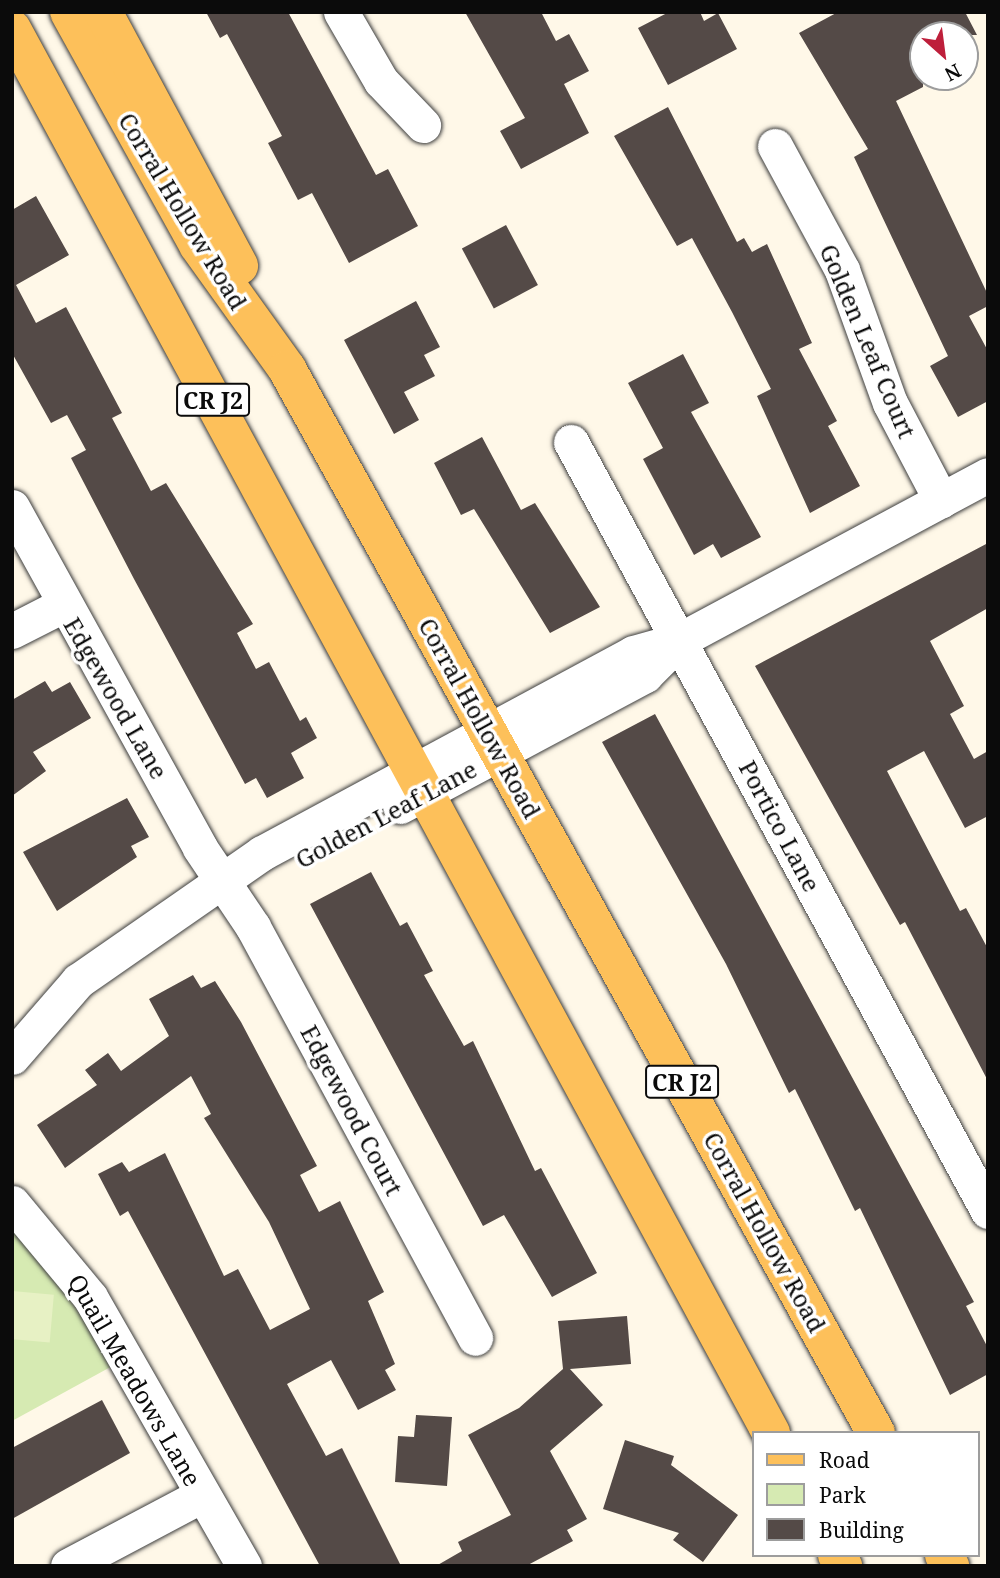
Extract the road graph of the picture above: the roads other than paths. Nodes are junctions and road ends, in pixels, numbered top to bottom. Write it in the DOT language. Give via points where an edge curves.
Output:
graph roads {
  1 [pos="69,12"];
  2 [pos="103,12"];
  3 [pos="341,12"];
  4 [pos="12,29"];
  5 [pos="423,125"];
  6 [pos="775,146"];
  7 [pos="287,369"];
  8 [pos="571,442"];
  9 [pos="988,475"];
  10 [pos="941,500"];
  11 [pos="12,507"];
  12 [pos="63,605"];
  13 [pos="12,631"];
  14 [pos="680,640"];
  15 [pos="494,742"];
  16 [pos="419,782"];
  17 [pos="226,884"];
  18 [pos="12,1057"];
  19 [pos="12,1203"];
  20 [pos="988,1211"];
  21 [pos="475,1338"];
  22 [pos="770,1431"];
  23 [pos="875,1431"];
  24 [pos="202,1495"];
  25 [pos="68,1566"];
  26 [pos="244,1566"];
  1 -- 7 [label="main road, Corral Hollow Road / CR J2" via="198,245"];
  2 -- 7 [label="main road"];
  3 -- 5 [label="street" via="381,81"];
  4 -- 16 [label="main road, CR J2"];
  6 -- 10 [label="street, Golden Leaf Court" via="842,270 890,403"];
  7 -- 15 [label="main road, Corral Hollow Road / CR J2"];
  8 -- 14 [label="street, Portico Lane"];
  9 -- 10 [label="street, Golden Leaf Lane"];
  10 -- 14 [label="street, Golden Leaf Lane"];
  11 -- 12 [label="street, Edgewood Lane"];
  12 -- 13 [label="street"];
  12 -- 17 [label="street, Edgewood Lane"];
  14 -- 15 [label="street, Golden Leaf Lane" via="645,676"];
  14 -- 20 [label="street, Portico Lane"];
  15 -- 16 [label="street, Golden Leaf Lane"];
  15 -- 23 [label="main road, Corral Hollow Road / CR J2"];
  16 -- 17 [label="street, Golden Leaf Lane" via="262,853"];
  16 -- 22 [label="main road, CR J2"];
  17 -- 18 [label="street, Golden Leaf Lane" via="133,938 78,981"];
  17 -- 21 [label="street, Edgewood Court"];
  19 -- 24 [label="street, Quail Meadows Lane" via="90,1297"];
  24 -- 25 [label="street"];
  24 -- 26 [label="street, Quail Meadows Lane"];
}
